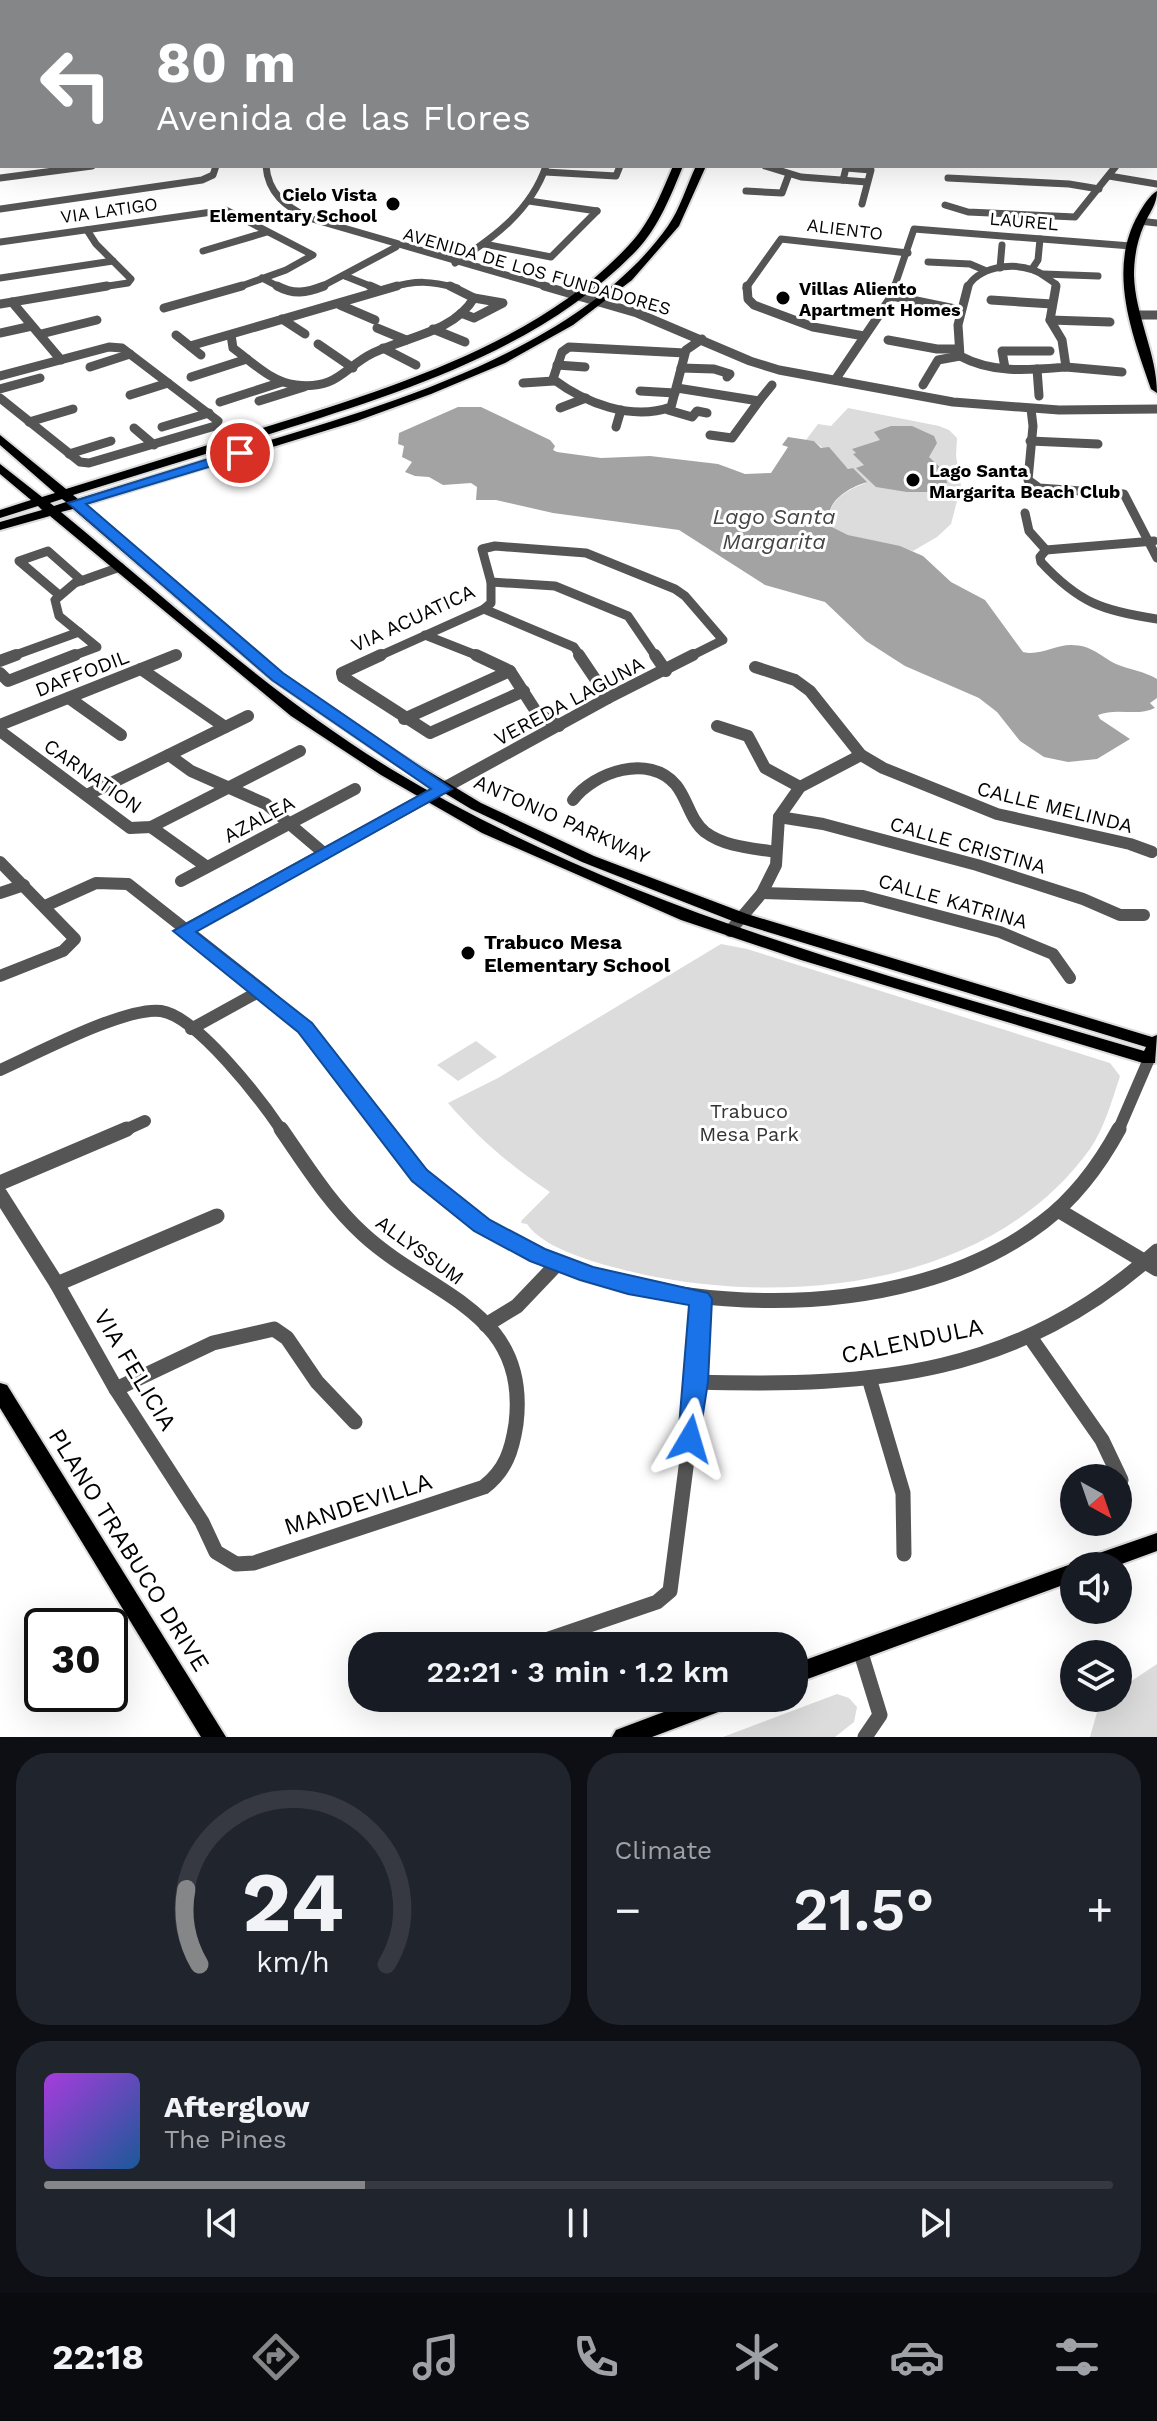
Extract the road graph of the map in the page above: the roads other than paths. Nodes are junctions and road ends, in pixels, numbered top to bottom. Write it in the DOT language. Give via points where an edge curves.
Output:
graph roads {
  1 [pos="77,168"];
  2 [pos="215,168"];
  3 [pos="266,168"];
  4 [pos="619,168"];
  5 [pos="677,168"];
  6 [pos="700,168"];
  7 [pos="771,168"];
  8 [pos="1115,168"];
  9 [pos="546,169"];
  10 [pos="789,174"];
  11 [pos="1109,176"];
  12 [pos="0,178"];
  13 [pos="948,178"];
  14 [pos="1157,184"];
  15 [pos="1099,189"];
  16 [pos="746,191"];
  17 [pos="1157,194"];
  18 [pos="529,201"];
  19 [pos="862,204"];
  20 [pos="945,205"];
  21 [pos="0,209"];
  22 [pos="1139,221"];
  23 [pos="1157,223"];
  24 [pos="87,230"];
  25 [pos="267,232"];
  26 [pos="1037,238"];
  27 [pos="0,242"];
  28 [pos="484,244"];
  29 [pos="1002,245"];
  30 [pos="1131,246"];
  31 [pos="396,247"];
  32 [pos="203,251"];
  33 [pos="908,253"];
  34 [pos="113,261"];
  35 [pos="928,262"];
  36 [pos="455,263"];
  37 [pos="1033,266"];
  38 [pos="1000,268"];
  39 [pos="984,270"];
  40 [pos="1043,274"];
  41 [pos="345,276"];
  42 [pos="1098,276"];
  43 [pos="0,278"];
  44 [pos="262,278"];
  45 [pos="379,290"];
  46 [pos="892,296"];
  47 [pos="474,298"];
  48 [pos="576,298"];
  49 [pos="991,300"];
  50 [pos="12,302"];
  51 [pos="597,303"];
  52 [pos="0,304"];
  53 [pos="1052,304"];
  54 [pos="340,305"];
  55 [pos="164,308"];
  56 [pos="960,310"];
  57 [pos="461,313"];
  58 [pos="1137,315"];
  59 [pos="1157,315"];
  60 [pos="282,319"];
  61 [pos="97,320"];
  62 [pos="1050,320"];
  63 [pos="1110,322"];
  64 [pos="32,326"];
  65 [pos="433,329"];
  66 [pos="0,333"];
  67 [pos="41,334"];
  68 [pos="305,334"];
  69 [pos="176,335"];
  70 [pos="231,335"];
  71 [pos="617,336"];
  72 [pos="864,336"];
  73 [pos="702,339"];
  74 [pos="406,340"];
  75 [pos="888,340"];
  76 [pos="465,342"];
  77 [pos="318,344"];
  78 [pos="190,346"];
  79 [pos="383,348"];
  80 [pos="614,348"];
  81 [pos="642,350"];
  82 [pos="1050,351"];
  83 [pos="959,352"];
  84 [pos="685,353"];
  85 [pos="130,354"];
  86 [pos="201,355"];
  87 [pos="247,359"];
  88 [pos="61,360"];
  89 [pos="416,365"];
  90 [pos="557,365"];
  91 [pos="638,365"];
  92 [pos="90,367"];
  93 [pos="585,367"];
  94 [pos="1066,367"];
  95 [pos="353,368"];
  96 [pos="681,368"];
  97 [pos="1005,368"];
  98 [pos="1037,369"];
  99 [pos="1122,372"];
  100 [pos="0,376"];
  101 [pos="191,377"];
  102 [pos="727,377"];
  103 [pos="40,378"];
  104 [pos="835,380"];
  105 [pos="554,381"];
  106 [pos="282,382"];
  107 [pos="168,383"];
  108 [pos="523,383"];
  109 [pos="306,385"];
  110 [pos="772,385"];
  111 [pos="923,385"];
  112 [pos="0,389"];
  113 [pos="1157,389"];
  114 [pos="676,390"];
  115 [pos="640,391"];
  116 [pos="248,393"];
  117 [pos="130,395"];
  118 [pos="1039,396"];
  119 [pos="0,398"];
  120 [pos="586,398"];
  121 [pos="259,401"];
  122 [pos="759,401"];
  123 [pos="220,402"];
  124 [pos="560,408"];
  125 [pos="73,409"];
  126 [pos="1031,409"];
  127 [pos="1157,409"];
  128 [pos="271,410"];
  129 [pos="621,410"];
  130 [pos="668,410"];
  131 [pos="209,413"];
  132 [pos="707,413"];
  133 [pos="29,422"];
  134 [pos="162,427"];
  135 [pos="616,427"];
  136 [pos="134,428"];
  137 [pos="710,435"];
  138 [pos="0,439"];
  139 [pos="111,441"];
  140 [pos="1030,441"];
  141 [pos="1098,444"];
  142 [pos="154,445"];
  143 [pos="69,454"];
  144 [pos="0,468"];
  145 [pos="70,498"];
  146 [pos="45,506"];
  147 [pos="1025,513"];
  148 [pos="0,514"];
  149 [pos="0,526"];
  150 [pos="1152,541"];
  151 [pos="1046,550"];
  152 [pos="1157,558"];
  153 [pos="120,567"];
  154 [pos="82,581"];
  155 [pos="491,582"];
  156 [pos="58,594"];
  157 [pos="484,609"];
  158 [pos="1157,619"];
  159 [pos="79,632"];
  160 [pos="425,635"];
  161 [pos="720,644"];
  162 [pos="177,655"];
  163 [pos="0,661"];
  164 [pos="755,667"];
  165 [pos="141,669"];
  166 [pos="510,671"];
  167 [pos="666,671"];
  168 [pos="4,677"];
  169 [pos="524,691"];
  170 [pos="69,698"];
  171 [pos="608,698"];
  172 [pos="248,716"];
  173 [pos="404,719"];
  174 [pos="0,725"];
  175 [pos="559,726"];
  176 [pos="717,726"];
  177 [pos="225,727"];
  178 [pos="0,731"];
  179 [pos="121,735"];
  180 [pos="300,751"];
  181 [pos="169,755"];
  182 [pos="861,755"];
  183 [pos="229,787"];
  184 [pos="800,787"];
  185 [pos="355,789"];
  186 [pos="435,793"];
  187 [pos="87,795"];
  188 [pos="573,800"];
  189 [pos="779,817"];
  190 [pos="289,824"];
  191 [pos="151,827"];
  192 [pos="776,852"];
  193 [pos="1152,852"];
  194 [pos="325,854"];
  195 [pos="0,862"];
  196 [pos="207,867"];
  197 [pos="181,881"];
  198 [pos="24,885"];
  199 [pos="0,893"];
  200 [pos="762,893"];
  201 [pos="45,906"];
  202 [pos="1144,915"];
  203 [pos="736,924"];
  204 [pos="183,931"];
  205 [pos="0,976"];
  206 [pos="1070,978"];
  207 [pos="260,991"];
  208 [pos="191,1029"];
  209 [pos="1154,1048"];
  210 [pos="0,1070"];
  211 [pos="145,1121"];
  212 [pos="0,1183"];
  213 [pos="0,1194"];
  214 [pos="1058,1210"];
  215 [pos="217,1216"];
  216 [pos="1157,1251"];
  217 [pos="558,1263"];
  218 [pos="1151,1266"];
  219 [pos="57,1284"];
  220 [pos="700,1299"];
  221 [pos="486,1325"];
  222 [pos="1030,1337"];
  223 [pos="869,1378"];
  224 [pos="697,1382"];
  225 [pos="116,1389"];
  226 [pos="0,1391"];
  227 [pos="355,1422"];
  228 [pos="1113,1464"];
  229 [pos="493,1483"];
  230 [pos="1157,1542"];
  231 [pos="1129,1552"];
  232 [pos="904,1554"];
  233 [pos="236,1564"];
  234 [pos="1060,1577"];
  235 [pos="569,1632"];
  236 [pos="860,1650"];
  237 [pos="808,1669"];
  238 [pos="691,1712"];
  239 [pos="214,1737"];
  240 [pos="624,1737"];
  241 [pos="865,1737"];
  1 -- 12 [label="street"];
  2 -- 21 [label="street" via="202,180"];
  3 -- 31 [label="street, AVENIDA DE LOS FUNDADORES" via="274,193 298,213"];
  4 -- 9 [label="street" via="616,176"];
  5 -- 48 [label="main road" via="661,207 634,247"];
  6 -- 51 [label="main road" via="685,210 666,238"];
  7 -- 10 [label="street"];
  8 -- 11 [label="street"];
  9 -- 18 [label="street" via="541,187"];
  10 -- 16 [label="street" via="782,193"];
  10 -- 19 [label="street" via="843,180 846,168 871,170"];
  11 -- 14 [label="street"];
  11 -- 15 [label="street"];
  13 -- 15 [label="street"];
  15 -- 20 [label="street" via="1075,217 968,212"];
  17 -- 22 [label="main road"];
  18 -- 28 [label="street"];
  18 -- 28 [label="street" via="597,211 551,257"];
  22 -- 23 [label="street"];
  22 -- 30 [label="main road"];
  24 -- 25 [label="street, VIA LATIGO" via="223,210"];
  24 -- 27 [label="street, VIA LATIGO"];
  24 -- 34 [label="street"];
  25 -- 32 [label="street"];
  25 -- 44 [label="street" via="313,255"];
  26 -- 30 [label="street, LAUREL"];
  26 -- 33 [label="street, LAUREL" via="914,229"];
  26 -- 37 [label="street" via="1038,260"];
  28 -- 36 [label="street"];
  29 -- 38 [label="street"];
  30 -- 58 [label="main road" via="1129,273"];
  31 -- 36 [label="street, AVENIDA DE LOS FUNDADORES"];
  31 -- 41 [label="street"];
  33 -- 46 [label="street"];
  33 -- 72 [label="street, ALIENTO" via="781,239 746,288 754,305 813,327"];
  34 -- 43 [label="street"];
  34 -- 50 [label="street" via="131,279 128,283"];
  35 -- 39 [label="street"];
  36 -- 48 [label="street, AVENIDA DE LOS FUNDADORES"];
  37 -- 38 [label="street"];
  37 -- 40 [label="street"];
  38 -- 39 [label="street"];
  39 -- 56 [label="street" via="974,277"];
  40 -- 42 [label="street"];
  40 -- 53 [label="street" via="1056,284"];
  41 -- 44 [label="street" via="293,294"];
  41 -- 45 [label="street"];
  44 -- 55 [label="street"];
  45 -- 47 [label="street" via="431,281"];
  45 -- 54 [label="street"];
  46 -- 56 [label="street"];
  46 -- 72 [label="street"];
  47 -- 57 [label="street"];
  47 -- 57 [label="street" via="503,303 474,318"];
  48 -- 51 [label="street, AVENIDA DE LOS FUNDADORES"];
  48 -- 145 [label="main road" via="462,362 384,393"];
  49 -- 53 [label="street"];
  50 -- 52 [label="street"];
  50 -- 64 [label="street"];
  51 -- 73 [label="street, AVENIDA DE LOS FUNDADORES"];
  51 -- 145 [label="main road" via="478,371 398,403"];
  53 -- 62 [label="street"];
  54 -- 60 [label="street"];
  54 -- 74 [label="street"];
  56 -- 83 [label="street"];
  57 -- 65 [label="street"];
  58 -- 59 [label="street"];
  58 -- 113 [label="main road"];
  60 -- 68 [label="street"];
  60 -- 70 [label="street"];
  61 -- 67 [label="street"];
  62 -- 63 [label="street"];
  62 -- 94 [label="street" via="1062,340"];
  64 -- 66 [label="street"];
  64 -- 67 [label="street"];
  65 -- 74 [label="street"];
  65 -- 76 [label="street"];
  67 -- 88 [label="street"];
  69 -- 78 [label="street"];
  70 -- 78 [label="street"];
  70 -- 87 [label="street" via="233,348"];
  71 -- 80 [label="street"];
  72 -- 104 [label="street"];
  73 -- 84 [label="street"];
  73 -- 104 [label="street, AVENIDA DE LOS FUNDADORES" via="767,367"];
  74 -- 79 [label="street"];
  75 -- 83 [label="street"];
  77 -- 95 [label="street"];
  78 -- 86 [label="street"];
  79 -- 89 [label="street"];
  79 -- 95 [label="street"];
  80 -- 81 [label="street"];
  80 -- 90 [label="street" via="569,347"];
  81 -- 84 [label="street"];
  81 -- 91 [label="street"];
  82 -- 97 [label="street" via="1002,351"];
  83 -- 97 [label="street" via="969,362"];
  83 -- 111 [label="street" via="938,360"];
  84 -- 96 [label="street"];
  85 -- 88 [label="street" via="109,347"];
  85 -- 92 [label="street"];
  85 -- 107 [label="street"];
  87 -- 101 [label="street"];
  87 -- 106 [label="street"];
  88 -- 100 [label="street"];
  90 -- 93 [label="street"];
  90 -- 105 [label="street"];
  94 -- 98 [label="street"];
  94 -- 99 [label="street"];
  95 -- 109 [label="street"];
  96 -- 102 [label="street" via="714,369 730,374"];
  96 -- 114 [label="street"];
  97 -- 98 [label="street"];
  98 -- 118 [label="street"];
  103 -- 112 [label="street"];
  104 -- 126 [label="street, AVENIDA DE LOS FUNDADORES"];
  105 -- 108 [label="street"];
  105 -- 120 [label="street"];
  106 -- 109 [label="street"];
  106 -- 116 [label="street"];
  107 -- 117 [label="street"];
  107 -- 131 [label="street"];
  109 -- 121 [label="street"];
  110 -- 122 [label="street"];
  114 -- 115 [label="street"];
  114 -- 122 [label="street"];
  114 -- 130 [label="street"];
  116 -- 121 [label="street"];
  116 -- 123 [label="street"];
  119 -- 133 [label="street"];
  120 -- 124 [label="street"];
  120 -- 129 [label="street"];
  121 -- 128 [label="street"];
  122 -- 137 [label="street" via="732,438"];
  125 -- 133 [label="street"];
  126 -- 127 [label="street, AVENIDA DE LOS FUNDADORES"];
  126 -- 140 [label="street" via="1036,427"];
  129 -- 130 [label="street"];
  129 -- 135 [label="street"];
  130 -- 132 [label="street" via="692,417 697,411"];
  131 -- 134 [label="street"];
  131 -- 142 [label="street" via="218,421 215,426"];
  133 -- 143 [label="street"];
  136 -- 142 [label="street"];
  138 -- 145 [label="main road, ANTONIO PARKWAY"];
  139 -- 143 [label="street"];
  140 -- 141 [label="street"];
  140 -- 150 [label="street" via="1028,480 1039,488 1124,494"];
  142 -- 143 [label="street" via="89,463"];
  144 -- 146 [label="main road, ANTONIO PARKWAY"];
  145 -- 146 [label="main road"];
  145 -- 186 [label="main road, ANTONIO PARKWAY" via="277,677"];
  146 -- 148 [label="main road"];
  146 -- 149 [label="main road"];
  146 -- 153 [label="main road, ANTONIO PARKWAY"];
  147 -- 151 [label="street" via="1029,531"];
  150 -- 151 [label="street"];
  150 -- 152 [label="street"];
  151 -- 158 [label="street" via="1041,562 1085,604"];
  153 -- 154 [label="street"];
  153 -- 186 [label="main road, ANTONIO PARKWAY" via="296,713"];
  154 -- 156 [label="street"];
  154 -- 156 [label="street" via="48,551 19,561"];
  155 -- 157 [label="street, VIA ACUATICA" via="491,603"];
  155 -- 161 [label="street, VIA ACUATICA" via="482,549 596,556 685,596 721,636"];
  155 -- 167 [label="street" via="555,586 628,616"];
  156 -- 159 [label="street" via="55,608"];
  157 -- 160 [label="street, VIA ACUATICA"];
  157 -- 171 [label="street" via="574,647"];
  159 -- 163 [label="street"];
  159 -- 168 [label="street" via="97,647"];
  160 -- 166 [label="street"];
  160 -- 173 [label="street, VIA ACUATICA" via="346,670 343,677"];
  161 -- 167 [label="street, VEREDA LAGUNA"];
  162 -- 165 [label="street, DAFFODIL"];
  164 -- 182 [label="street, CALLE MELINDA" via="795,680 810,691"];
  165 -- 170 [label="street, DAFFODIL"];
  165 -- 177 [label="street"];
  166 -- 169 [label="street"];
  166 -- 173 [label="street"];
  167 -- 171 [label="street, VEREDA LAGUNA"];
  169 -- 173 [label="street" via="434,732 425,733"];
  169 -- 175 [label="street" via="537,713"];
  170 -- 174 [label="street, DAFFODIL"];
  170 -- 179 [label="street"];
  171 -- 175 [label="street, VEREDA LAGUNA"];
  172 -- 177 [label="street"];
  175 -- 186 [label="street, VEREDA LAGUNA"];
  176 -- 184 [label="street" via="746,732 762,766"];
  177 -- 181 [label="street"];
  178 -- 187 [label="street, CARNATION"];
  180 -- 183 [label="street"];
  181 -- 183 [label="street"];
  181 -- 187 [label="street"];
  182 -- 184 [label="street"];
  182 -- 193 [label="street, CALLE MELINDA" via="917,784 997,814"];
  183 -- 190 [label="street" via="266,804"];
  183 -- 191 [label="street"];
  184 -- 189 [label="street"];
  185 -- 190 [label="street, AZALEA"];
  186 -- 194 [label="street, VEREDA LAGUNA"];
  186 -- 203 [label="main road, ANTONIO PARKWAY"];
  187 -- 191 [label="street, CARNATION" via="130,828"];
  188 -- 192 [label="street" via="581,785 609,774 657,772 678,788 694,822 714,839"];
  189 -- 192 [label="street"];
  189 -- 202 [label="street, CALLE CRISTINA" via="912,847 1070,894 1120,915"];
  190 -- 194 [label="street"];
  190 -- 196 [label="street, AZALEA"];
  191 -- 196 [label="street, CARNATION"];
  192 -- 200 [label="street" via="776,865"];
  194 -- 204 [label="street, VEREDA LAGUNA"];
  195 -- 198 [label="street"];
  196 -- 197 [label="street, AZALEA"];
  198 -- 199 [label="street"];
  198 -- 201 [label="street"];
  200 -- 203 [label="street"];
  200 -- 206 [label="street, CALLE KATRINA" via="863,896 985,928 1053,954"];
  201 -- 204 [label="street" via="97,882 117,880"];
  201 -- 205 [label="street" via="74,942"];
  203 -- 209 [label="main road, ANTONIO PARKWAY"];
  204 -- 207 [label="street"];
  207 -- 208 [label="street"];
  207 -- 217 [label="street" via="313,1037 420,1175 482,1225"];
  208 -- 210 [label="street, ALLYSSUM" via="172,1014 154,1009 134,1012"];
  208 -- 221 [label="street, ALLYSSUM" via="248,1081 325,1191 363,1234"];
  209 -- 214 [label="street" via="1110,1147"];
  211 -- 212 [label="street"];
  213 -- 219 [label="street, VIA FELICIA"];
  214 -- 218 [label="street"];
  214 -- 220 [label="street" via="975,1262 906,1283 799,1300"];
  215 -- 219 [label="street"];
  216 -- 218 [label="street, CALENDULA"];
  217 -- 220 [label="street" via="628,1285"];
  217 -- 221 [label="street" via="528,1299"];
  218 -- 222 [label="street, CALENDULA"];
  219 -- 225 [label="street, VIA FELICIA"];
  220 -- 224 [label="street"];
  221 -- 229 [label="street, ALLYSSUM" via="512,1359 517,1380 515,1436 503,1472"];
  222 -- 223 [label="street, CALENDULA" via="971,1358"];
  222 -- 228 [label="street"];
  223 -- 224 [label="street, CALENDULA" via="813,1384"];
  223 -- 232 [label="street" via="903,1493"];
  224 -- 235 [label="street" via="670,1591 657,1602"];
  225 -- 227 [label="street" via="252,1330 274,1329"];
  225 -- 233 [label="street, VIA FELICIA" via="216,1552"];
  226 -- 239 [label="main road, PLANO TRABUCO DRIVE"];
  229 -- 233 [label="street, MANDEVILLA" via="254,1563"];
  230 -- 231 [label="main road"];
  234 -- 236 [label="main road"];
  236 -- 237 [label="main road"];
  236 -- 241 [label="street" via="880,1715"];
  238 -- 240 [label="main road"];
}
